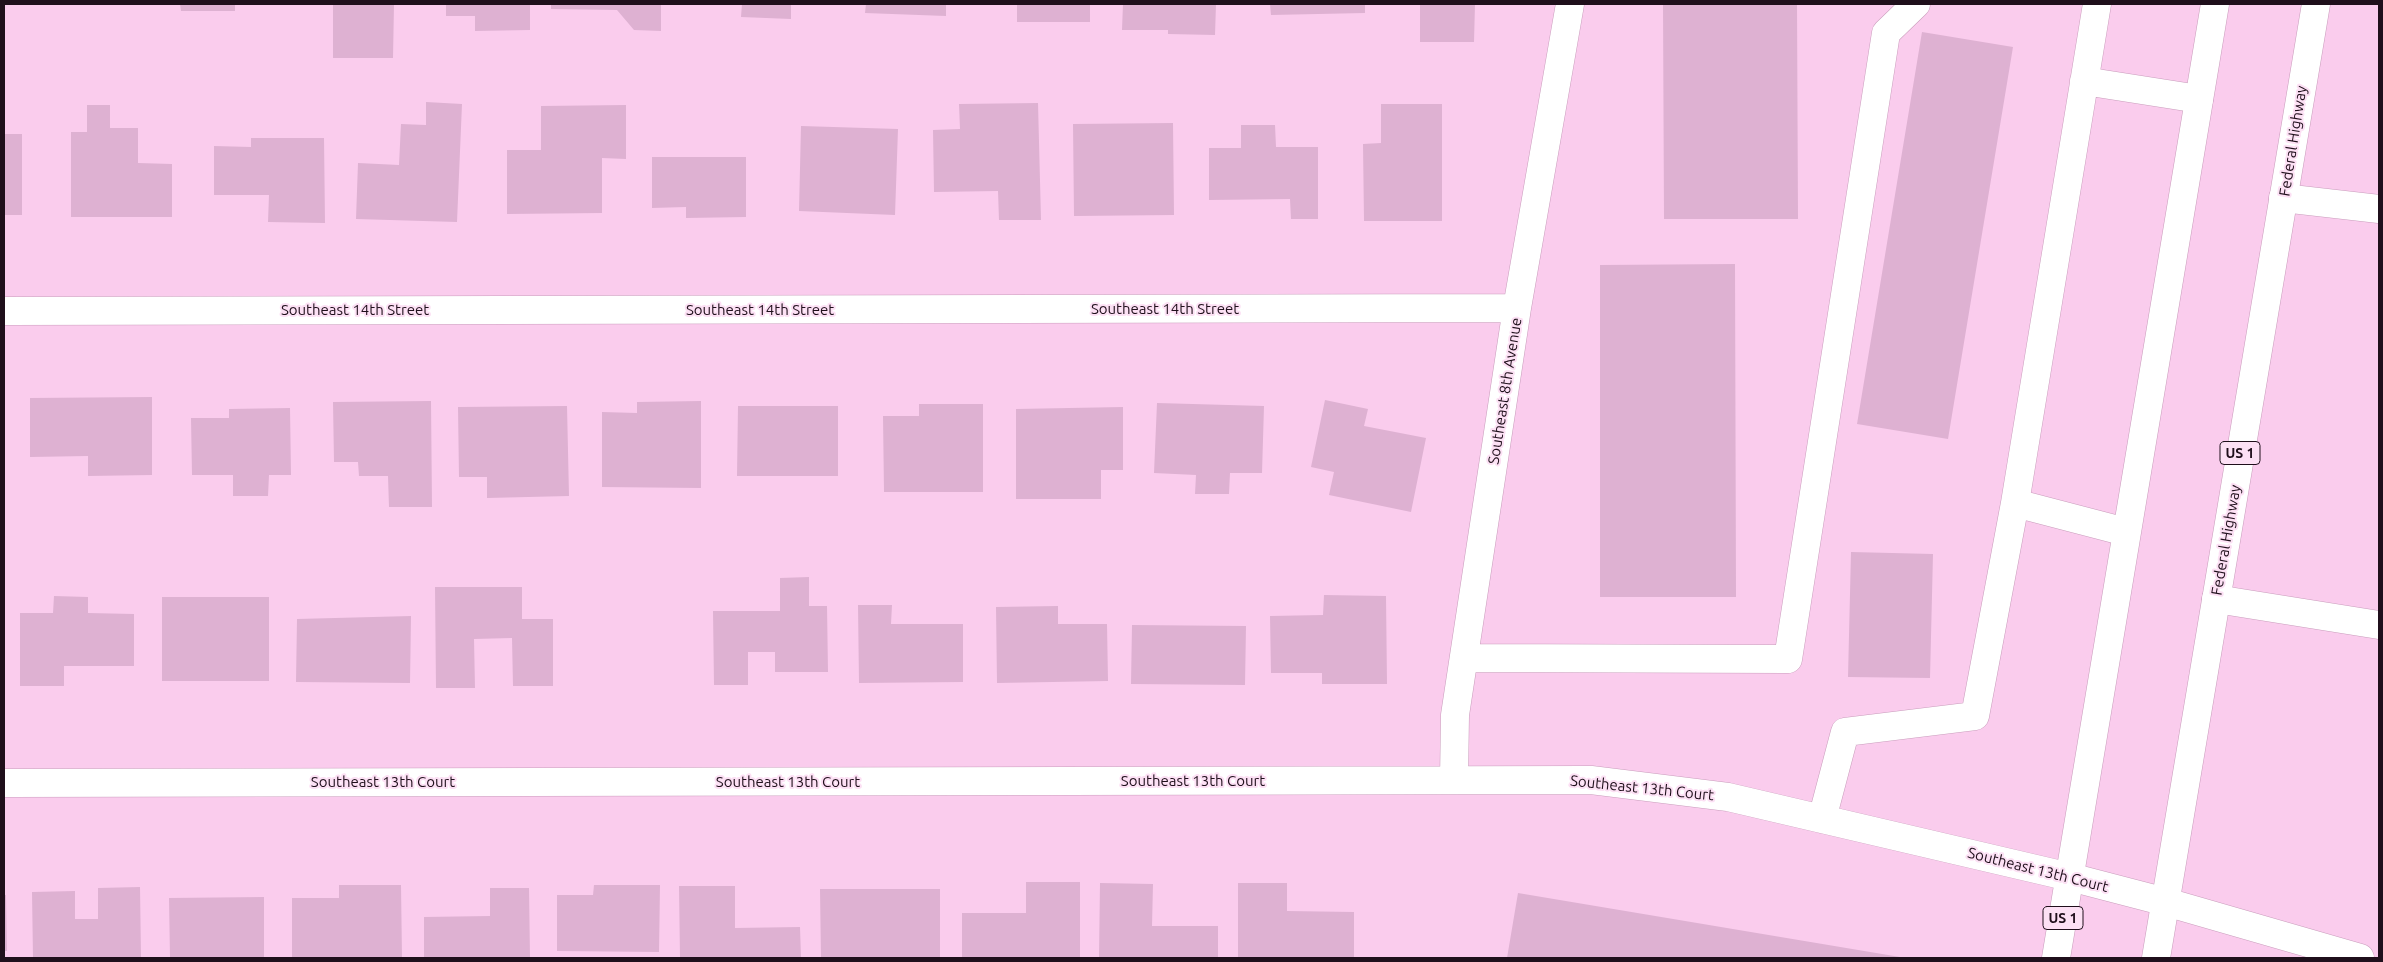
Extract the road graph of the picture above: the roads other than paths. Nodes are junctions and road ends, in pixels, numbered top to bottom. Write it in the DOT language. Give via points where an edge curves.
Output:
graph roads {
  1 [pos="1570,4"];
  2 [pos="1916,4"];
  3 [pos="2097,4"];
  4 [pos="2215,4"];
  5 [pos="2316,4"];
  6 [pos="2084,81"];
  7 [pos="2198,99"];
  8 [pos="2283,198"];
  9 [pos="2379,209"];
  10 [pos="1517,308"];
  11 [pos="4,311"];
  12 [pos="2015,503"];
  13 [pos="2126,532"];
  14 [pos="2216,599"];
  15 [pos="2379,625"];
  16 [pos="1464,658"];
  17 [pos="1454,780"];
  18 [pos="4,783"];
  19 [pos="1822,819"];
  20 [pos="2070,878"];
  21 [pos="2166,902"];
  22 [pos="2056,958"];
  23 [pos="2156,958"];
  24 [pos="2360,958"];
  1 -- 10 [label="street, Southeast 8th Avenue"];
  2 -- 16 [label="street" via="1886,33 1788,659"];
  3 -- 6 [label="street"];
  4 -- 7 [label="street, US 1"];
  5 -- 8 [label="street, Federal Highway / US 1"];
  6 -- 7 [label="street"];
  6 -- 12 [label="street"];
  7 -- 13 [label="street, US 1"];
  8 -- 9 [label="street"];
  8 -- 14 [label="street, Federal Highway / US 1"];
  10 -- 11 [label="street, Southeast 14th Street"];
  10 -- 16 [label="street, Southeast 8th Avenue"];
  12 -- 13 [label="street"];
  12 -- 19 [label="street" via="1975,716 1845,732"];
  13 -- 20 [label="street, US 1"];
  14 -- 15 [label="street"];
  14 -- 21 [label="street, Federal Highway / US 1"];
  16 -- 17 [label="street, Southeast 8th Avenue" via="1455,715"];
  17 -- 18 [label="street, Southeast 13th Court"];
  17 -- 19 [label="street, Southeast 13th Court" via="1590,780 1728,797"];
  19 -- 20 [label="street, Southeast 13th Court"];
  20 -- 21 [label="street, Southeast 13th Court"];
  20 -- 22 [label="street, US 1"];
  21 -- 23 [label="street, Federal Highway / US 1"];
  21 -- 24 [label="street, Southeast 13th Court"];
}
